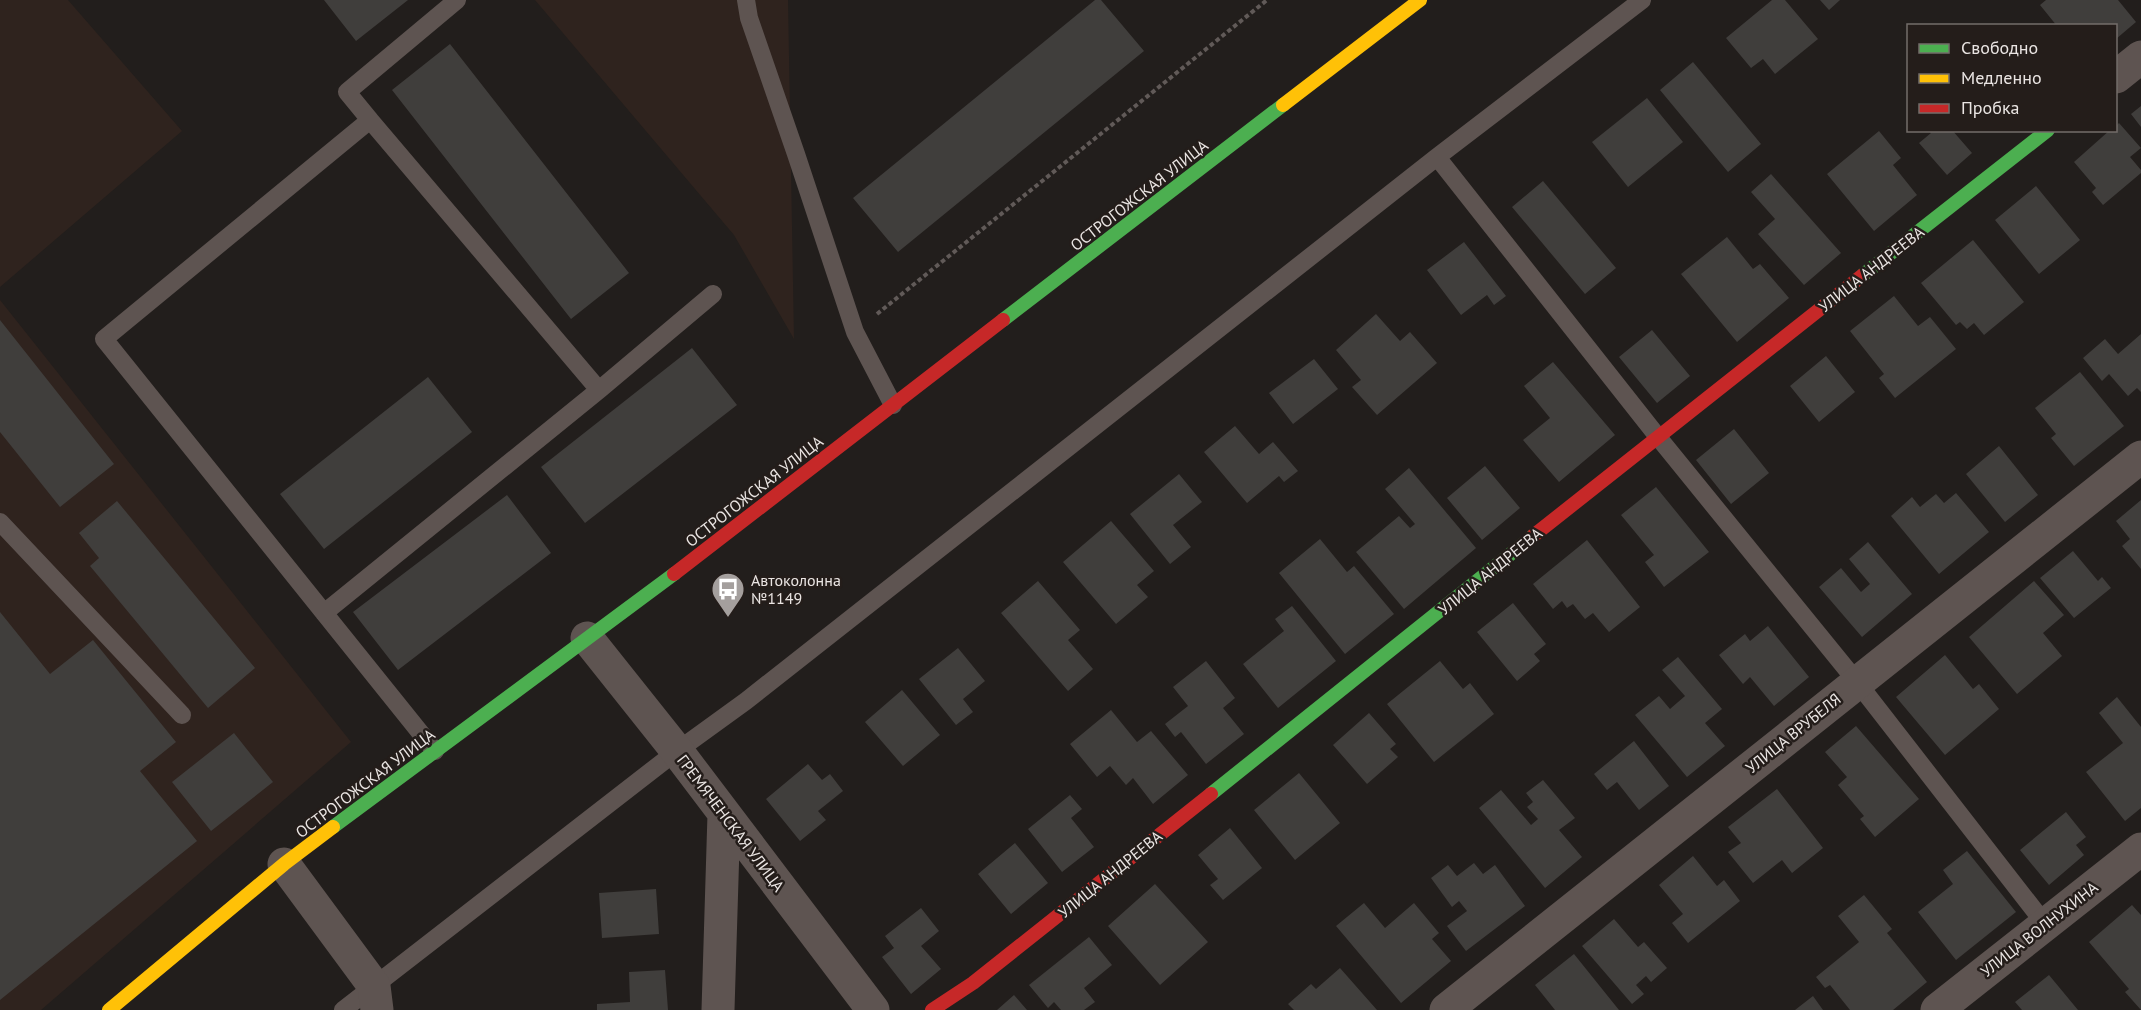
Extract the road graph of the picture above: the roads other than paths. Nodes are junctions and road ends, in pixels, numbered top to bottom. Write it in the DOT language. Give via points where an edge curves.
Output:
graph roads {
  1 [pos="457,0"];
  2 [pos="746,0"];
  3 [pos="1420,0"];
  4 [pos="1642,0"];
  5 [pos="2141,57"];
  6 [pos="2117,75"];
  7 [pos="370,120"];
  8 [pos="2045,132"];
  9 [pos="1437,157"];
  10 [pos="713,294"];
  11 [pos="599,390"];
  12 [pos="892,405"];
  13 [pos="1658,437"];
  14 [pos="2141,457"];
  15 [pos="0,522"];
  16 [pos="324,613"];
  17 [pos="587,638"];
  18 [pos="1857,682"];
  19 [pos="182,715"];
  20 [pos="435,751"];
  21 [pos="676,752"];
  22 [pos="724,814"];
  23 [pos="2141,849"];
  24 [pos="284,864"];
  25 [pos="2045,924"];
  26 [pos="376,998"];
  27 [pos="109,1010"];
  28 [pos="343,1010"];
  29 [pos="718,1010"];
  30 [pos="873,1010"];
  31 [pos="932,1010"];
  32 [pos="1446,1010"];
  33 [pos="1936,1010"];
  1 -- 7 [label="lane" via="347,92"];
  2 -- 12 [label="lane" via="855,332"];
  3 -- 12 [label="street, ОСТРОГОЖСКАЯ УЛИЦА"];
  4 -- 9 [label="lane"];
  5 -- 6 [label="street"];
  7 -- 11 [label="lane"];
  7 -- 16 [label="lane" via="104,339"];
  8 -- 13 [label="street, УЛИЦА АНДРЕЕВА"];
  9 -- 13 [label="lane"];
  9 -- 21 [label="lane"];
  10 -- 11 [label="lane"];
  11 -- 16 [label="lane"];
  12 -- 17 [label="street, ОСТРОГОЖСКАЯ УЛИЦА"];
  13 -- 18 [label="lane"];
  13 -- 31 [label="street, УЛИЦА АНДРЕЕВА" via="973,983"];
  14 -- 18 [label="street, УЛИЦА ВРУБЕЛЯ"];
  15 -- 19 [label="lane"];
  16 -- 20 [label="lane"];
  17 -- 20 [label="street, ОСТРОГОЖСКАЯ УЛИЦА"];
  17 -- 21 [label="street, ГРЕМЯЧЕНСКАЯ УЛИЦА"];
  18 -- 25 [label="lane"];
  18 -- 32 [label="street, УЛИЦА ВРУБЕЛЯ"];
  20 -- 24 [label="street, ОСТРОГОЖСКАЯ УЛИЦА"];
  21 -- 22 [label="street, ГРЕМЯЧЕНСКАЯ УЛИЦА"];
  21 -- 26 [label="lane"];
  22 -- 29 [label="street"];
  22 -- 30 [label="street, ГРЕМЯЧЕНСКАЯ УЛИЦА"];
  23 -- 25 [label="street, УЛИЦА ВОЛНУХИНА"];
  24 -- 26 [label="street"];
  24 -- 27 [label="street, ОСТРОГОЖСКАЯ УЛИЦА"];
  25 -- 33 [label="street, УЛИЦА ВОЛНУХИНА"];
  26 -- 28 [label="lane"];
}
